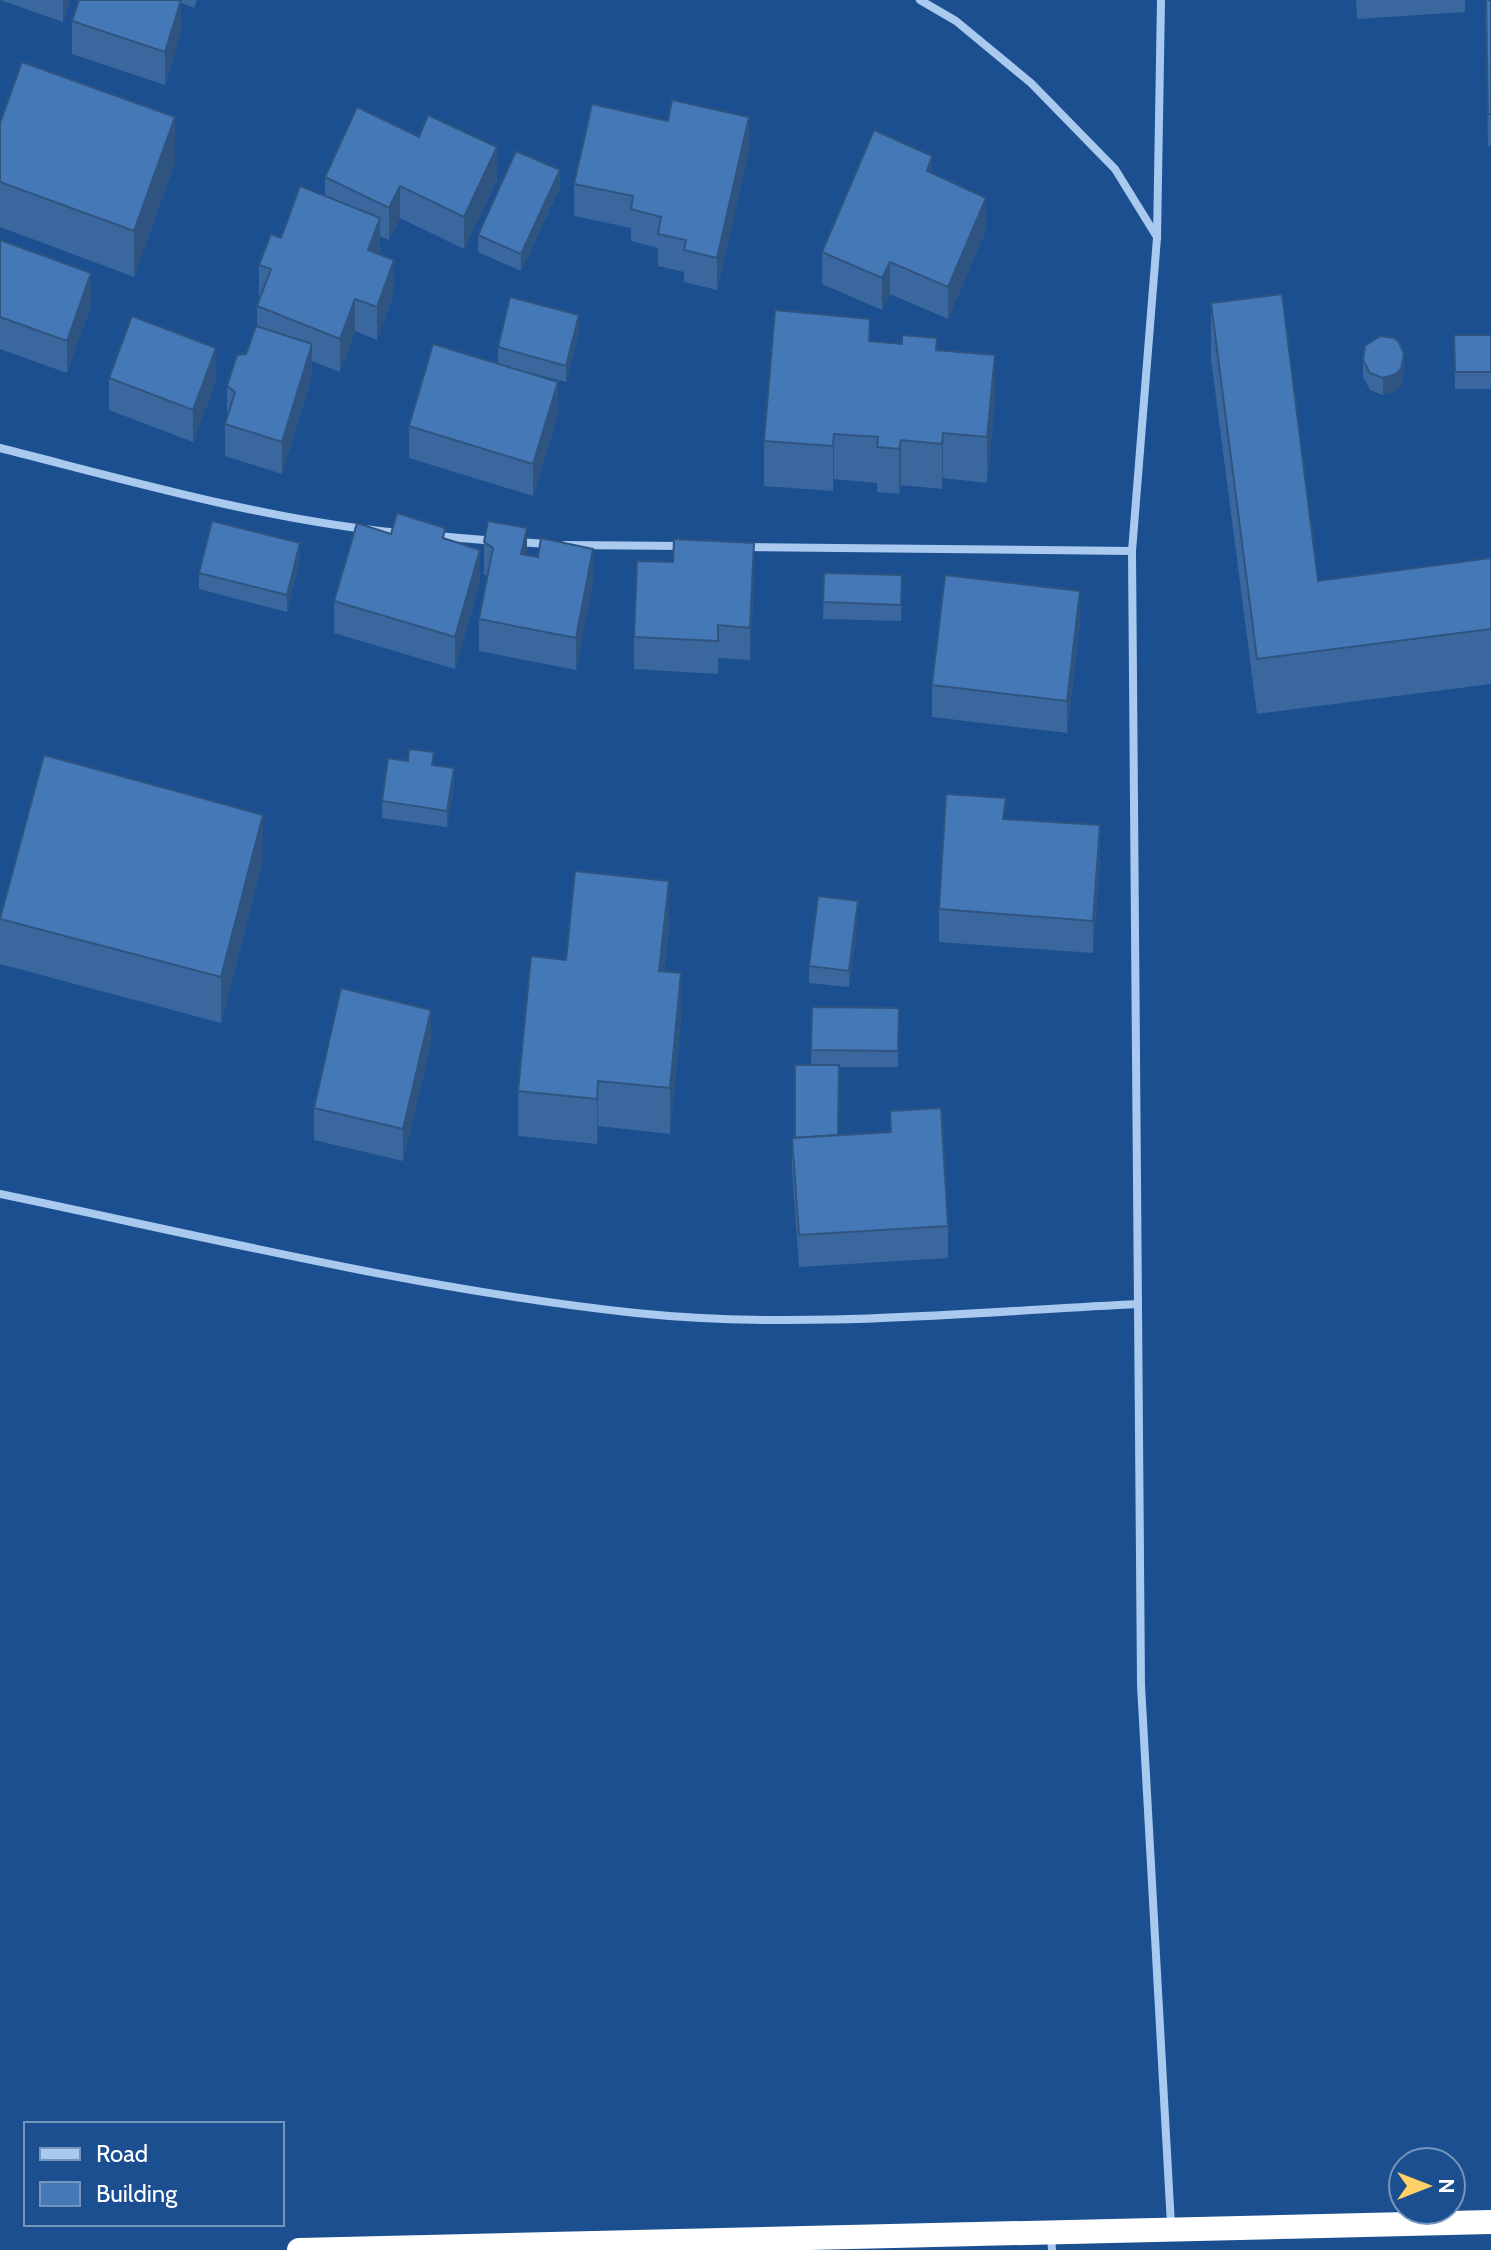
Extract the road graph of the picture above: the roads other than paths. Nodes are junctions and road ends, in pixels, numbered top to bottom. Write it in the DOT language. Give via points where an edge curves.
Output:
graph roads {
  1 [pos="920,0"];
  2 [pos="1161,0"];
  3 [pos="1157,238"];
  4 [pos="0,448"];
  5 [pos="408,533"];
  6 [pos="423,535"];
  7 [pos="689,546"];
  8 [pos="737,546"];
  9 [pos="1132,551"];
  10 [pos="0,1194"];
  11 [pos="1138,1304"];
  12 [pos="1491,2222"];
  13 [pos="1172,2230"];
  14 [pos="1052,2242"];
  15 [pos="299,2250"];
  1 -- 3 [label="street" via="956,21 1031,83 1115,169"];
  2 -- 3 [label="street"];
  3 -- 9 [label="street"];
  4 -- 5 [label="street" via="329,524"];
  6 -- 7 [label="street" via="563,545"];
  8 -- 9 [label="street"];
  9 -- 11 [label="street"];
  10 -- 11 [label="street" via="448,1287 638,1313 790,1320"];
  11 -- 13 [label="street" via="1141,1685"];
  12 -- 13 [label="highway"];
  13 -- 14 [label="highway"];
  14 -- 15 [label="highway"];
}
